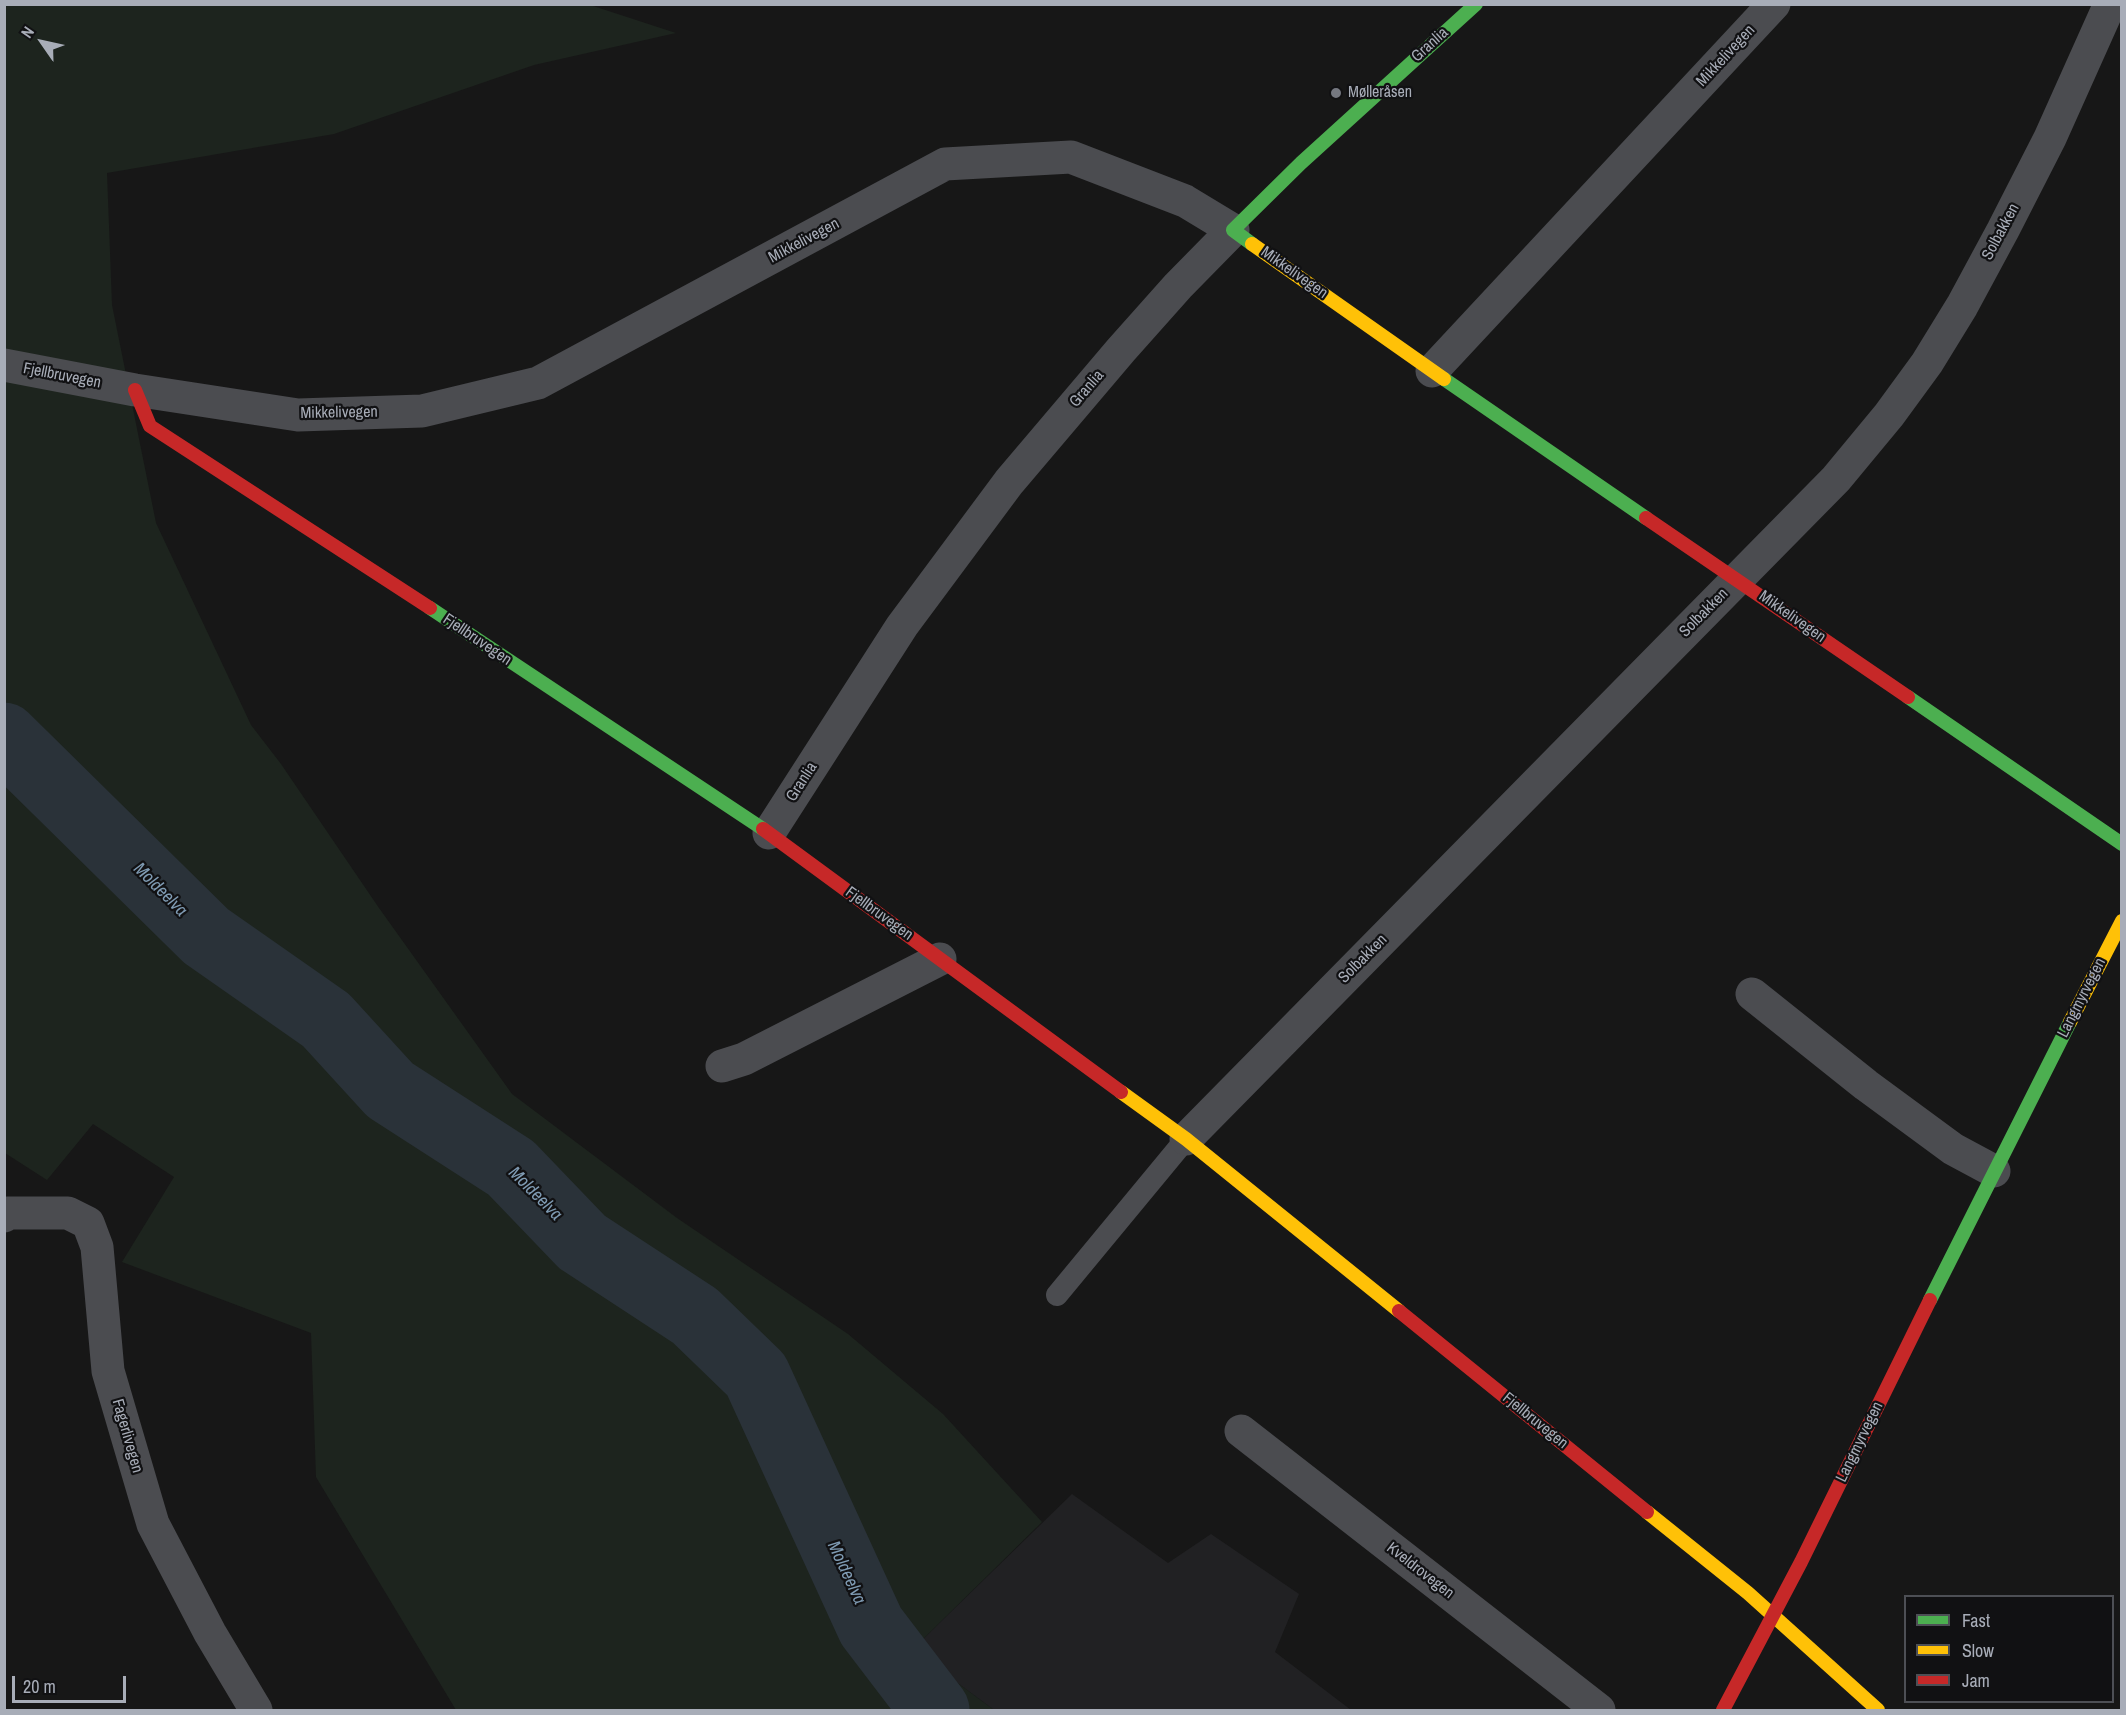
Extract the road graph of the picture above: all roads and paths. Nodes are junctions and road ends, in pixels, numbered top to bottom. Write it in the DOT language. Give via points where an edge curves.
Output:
graph roads {
  1 [pos="1476,4"];
  2 [pos="1774,4"];
  3 [pos="2110,4"];
  4 [pos="1233,230"];
  5 [pos="4,365"];
  6 [pos="1432,371"];
  7 [pos="135,390"];
  8 [pos="1738,579"];
  9 [pos="769,833"];
  10 [pos="2121,844"];
  11 [pos="2121,921"];
  12 [pos="940,959"];
  13 [pos="1752,994"];
  14 [pos="722,1066"];
  15 [pos="1186,1139"];
  16 [pos="1994,1171"];
  17 [pos="4,1216"];
  18 [pos="1058,1295"];
  19 [pos="1241,1431"];
  20 [pos="1772,1615"];
  21 [pos="256,1710"];
  22 [pos="1599,1710"];
  23 [pos="1723,1710"];
  24 [pos="1878,1710"];
  1 -- 4 [label="street, Granlia" via="1300,163"];
  2 -- 6 [label="street, Mikkelivegen"];
  3 -- 8 [label="street, Solbakken" via="2019,200 1928,363 1836,479"];
  4 -- 6 [label="street, Mikkelivegen"];
  4 -- 7 [label="street, Mikkelivegen" via="1185,201 1071,157 945,164 538,383 422,411 310,414"];
  4 -- 9 [label="street, Granlia" via="1121,350 1009,482 902,626"];
  5 -- 7 [label="street, Fjellbruvegen"];
  6 -- 8 [label="street, Mikkelivegen"];
  7 -- 9 [label="street, Fjellbruvegen" via="150,426"];
  8 -- 10 [label="street, Mikkelivegen"];
  8 -- 15 [label="street, Solbakken"];
  9 -- 12 [label="street, Fjellbruvegen"];
  11 -- 16 [label="street, Langmyrvegen"];
  12 -- 14 [label="street" via="744,1059"];
  12 -- 15 [label="street, Fjellbruvegen"];
  13 -- 16 [label="street" via="1953,1149"];
  15 -- 18 [label="lane"];
  15 -- 20 [label="street, Fjellbruvegen"];
  16 -- 20 [label="street, Langmyrvegen"];
  17 -- 21 [label="street, Fagerlivegen" via="68,1213 88,1223 97,1247 108,1371 153,1524"];
  19 -- 22 [label="street, Kveldrovegen"];
  20 -- 23 [label="street, Langmyrvegen"];
  20 -- 24 [label="street, Fjellbruvegen"];
}
